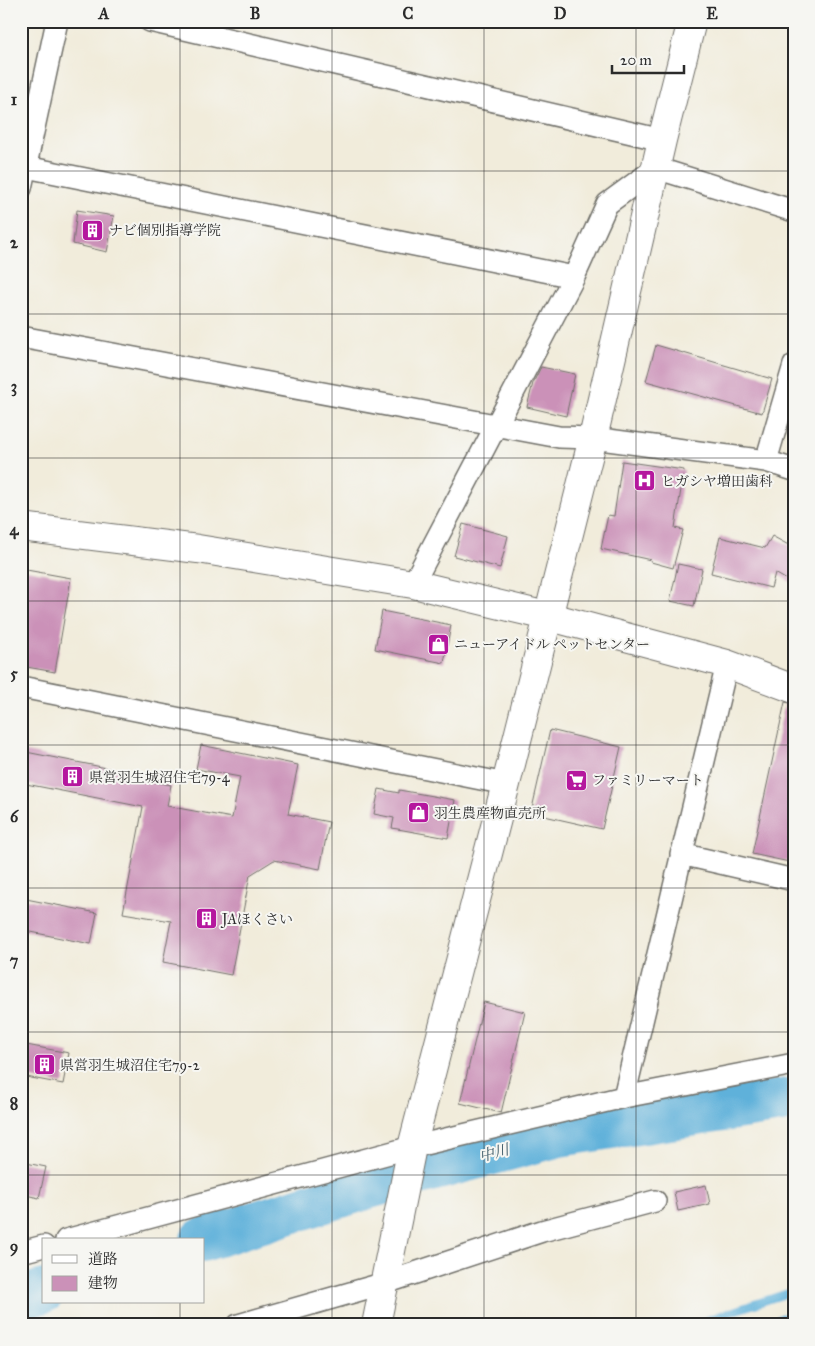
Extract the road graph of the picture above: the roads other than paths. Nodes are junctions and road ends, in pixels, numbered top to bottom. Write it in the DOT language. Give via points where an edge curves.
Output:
graph roads {
  1 [pos="57,21"];
  2 [pos="150,21"];
  3 [pos="692,21"];
  4 [pos="662,140"];
  5 [pos="26,167"];
  6 [pos="656,168"];
  7 [pos="21,188"];
  8 [pos="794,211"];
  9 [pos="574,277"];
  10 [pos="21,337"];
  11 [pos="794,364"];
  12 [pos="497,425"];
  13 [pos="592,438"];
  14 [pos="766,461"];
  15 [pos="794,470"];
  16 [pos="21,527"];
  17 [pos="413,584"];
  18 [pos="547,616"];
  19 [pos="727,664"];
  20 [pos="21,686"];
  21 [pos="794,689"];
  22 [pos="506,784"];
  23 [pos="681,854"];
  24 [pos="794,880"];
  25 [pos="794,1064"];
  26 [pos="624,1097"];
  27 [pos="412,1147"];
  28 [pos="655,1202"];
  29 [pos="73,1238"];
  30 [pos="42,1247"];
  31 [pos="21,1252"];
  32 [pos="385,1283"];
  33 [pos="238,1325"];
  34 [pos="376,1325"];
  1 -- 5 [label="street"];
  2 -- 4 [label="street"];
  3 -- 4 [label="street"];
  4 -- 6 [label="street"];
  5 -- 7 [label="street"];
  5 -- 9 [label="street"];
  6 -- 8 [label="street"];
  6 -- 9 [label="street" via="607,204"];
  6 -- 13 [label="street"];
  9 -- 12 [label="street"];
  10 -- 12 [label="street"];
  11 -- 14 [label="street"];
  12 -- 13 [label="street" via="559,437"];
  12 -- 17 [label="street"];
  13 -- 14 [label="street"];
  13 -- 18 [label="street"];
  14 -- 15 [label="street"];
  16 -- 17 [label="street" via="198,549"];
  17 -- 18 [label="street"];
  18 -- 19 [label="street"];
  18 -- 22 [label="street"];
  19 -- 21 [label="street"];
  19 -- 23 [label="street"];
  20 -- 22 [label="street"];
  22 -- 27 [label="street"];
  23 -- 24 [label="street"];
  23 -- 26 [label="street"];
  25 -- 26 [label="street"];
  26 -- 27 [label="street"];
  27 -- 29 [label="street"];
  27 -- 32 [label="street"];
  28 -- 32 [label="street" via="542,1232"];
  30 -- 31 [label="street"];
  32 -- 33 [label="street"];
  32 -- 34 [label="street"];
}
